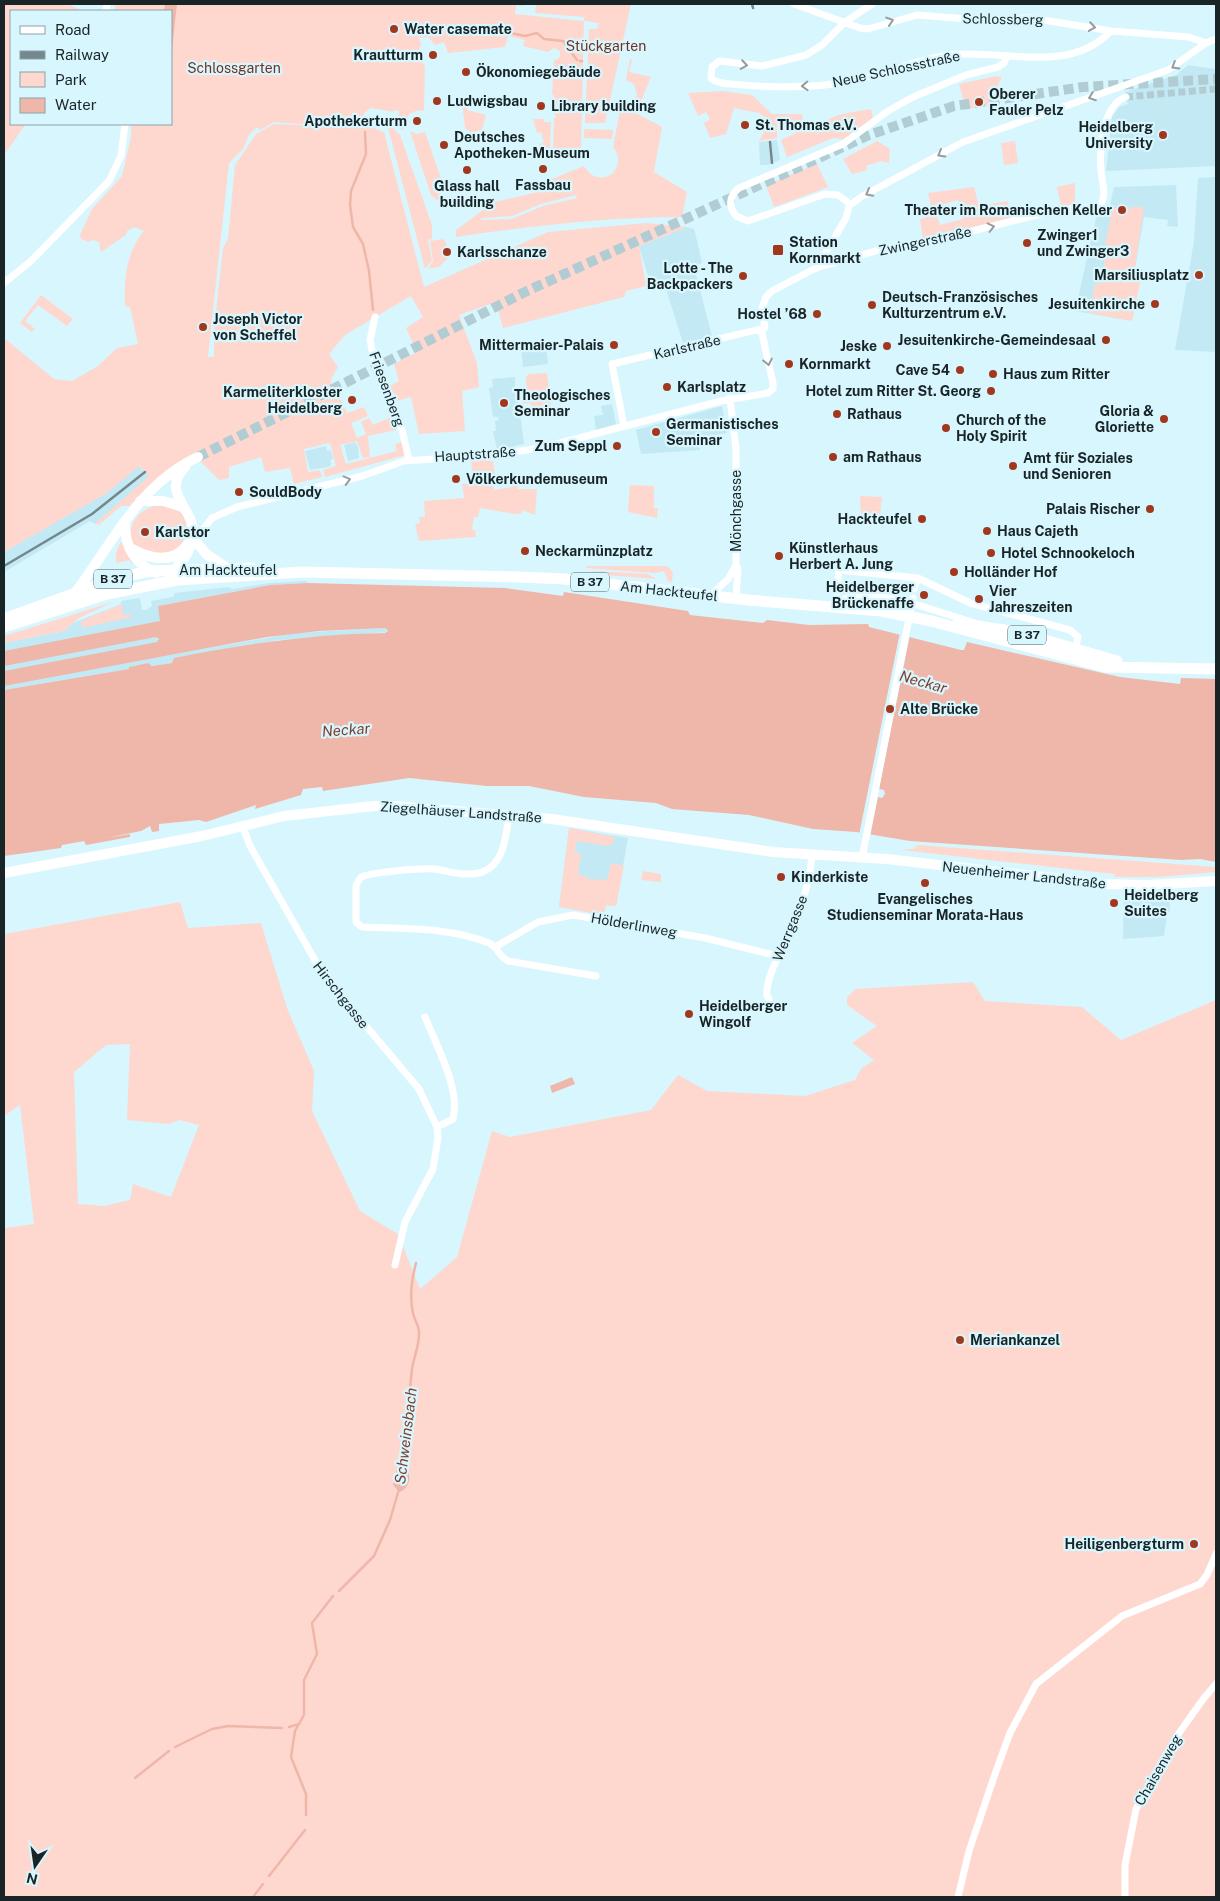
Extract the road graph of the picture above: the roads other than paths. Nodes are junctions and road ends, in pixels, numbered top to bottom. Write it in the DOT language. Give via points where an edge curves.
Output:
graph roads {
  1 [pos="794,4"];
  2 [pos="872,4"];
  3 [pos="844,23"];
  4 [pos="1111,31"];
  5 [pos="1216,39"];
  6 [pos="1206,43"];
  7 [pos="1007,56"];
  8 [pos="1126,97"];
  9 [pos="125,125"];
  10 [pos="850,204"];
  11 [pos="816,268"];
  12 [pos="4,282"];
  13 [pos="374,317"];
  14 [pos="763,329"];
  15 [pos="730,398"];
  16 [pos="624,426"];
  17 [pos="409,460"];
  18 [pos="140,501"];
  19 [pos="182,507"];
  20 [pos="125,520"];
  21 [pos="193,537"];
  22 [pos="129,547"];
  23 [pos="736,565"];
  24 [pos="227,568"];
  25 [pos="152,571"];
  26 [pos="303,572"];
  27 [pos="170,577"];
  28 [pos="918,578"];
  29 [pos="914,589"];
  30 [pos="75,593"];
  31 [pos="710,596"];
  32 [pos="913,598"];
  33 [pos="736,599"];
  34 [pos="835,608"];
  35 [pos="4,619"];
  36 [pos="931,621"];
  37 [pos="976,625"];
  38 [pos="4,627"];
  39 [pos="1074,654"];
  40 [pos="1216,669"];
  41 [pos="509,814"];
  42 [pos="243,827"];
  43 [pos="862,853"];
  44 [pos="812,856"];
  45 [pos="4,873"];
  46 [pos="1216,882"];
  47 [pos="495,947"];
  48 [pos="778,956"];
  49 [pos="596,976"];
  50 [pos="769,999"];
  51 [pos="425,1017"];
  52 [pos="437,1127"];
  53 [pos="395,1265"];
  54 [pos="1216,1554"];
  55 [pos="1216,1684"];
  56 [pos="958,1897"];
  57 [pos="1125,1897"];
  1 -- 3 [label="street, Schlossberg"];
  2 -- 3 [label="street, Neue Schlossstraße"];
  3 -- 4 [label="street, Schlossberg, one-way" via="864,29 917,15 981,20 1031,18"];
  7 -- 3 [label="street, Neue Schlossstraße, one-way" via="948,56 856,80 819,85 751,86 718,82 711,78 710,69 718,62 762,66 806,55 822,45"];
  4 -- 6 [label="street, Schlossberg" via="1189,37"];
  4 -- 7 [label="street, Neue Schlossstraße" via="1092,47 1070,54"];
  5 -- 6 [label="street"];
  6 -- 10 [label="street, one-way" via="1168,70 963,142"];
  7 -- 10 [label="street, Neue Schlossstraße" via="998,67 966,74 913,97 843,144 739,188 730,202 736,216 748,221 824,194 838,195"];
  11 -- 8 [label="street, Zwingerstraße, one-way" via="879,250 924,243 1053,211 1094,208 1101,204 1104,196 1100,168 1106,118 1115,104"];
  9 -- 12 [label="street" via="121,156 110,181 36,256"];
  10 -- 11 [label="street" via="844,221"];
  11 -- 14 [label="street, Zwingerstraße" via="766,297 762,308"];
  13 -- 17 [label="street, Friesenberg" via="370,340 374,360 402,430"];
  14 -- 15 [label="street, Hauptstraße, one-way" via="773,389"];
  14 -- 16 [label="street, Karlstraße" via="612,364"];
  15 -- 16 [label="street, Hauptstraße"];
  15 -- 23 [label="street, Mönchgasse" via="736,449"];
  16 -- 17 [label="street, Hauptstraße" via="527,450"];
  21 -- 17 [label="street, Hauptstraße, one-way" via="212,518 237,507 362,476"];
  18 -- 19 [label="main road" via="163,501"];
  18 -- 19 [label="main road" via="179,466 198,457 184,467 176,480 175,489"];
  18 -- 20 [label="main road"];
  19 -- 21 [label="main road" via="190,520"];
  20 -- 22 [label="main road" via="125,538"];
  20 -- 30 [label="main road"];
  21 -- 22 [label="main road" via="180,553 166,559 150,557"];
  21 -- 24 [label="main road" via="206,554"];
  21 -- 27 [label="main road" via="186,555"];
  22 -- 25 [label="main road" via="137,560"];
  23 -- 31 [label="street, Mönchgasse" via="728,579"];
  23 -- 33 [label="street, Mönchgasse"];
  24 -- 26 [label="main road, Am Hackteufel / B 37" via="275,568"];
  24 -- 27 [label="main road, Am Hackteufel / B 37"];
  25 -- 27 [label="main road, Am Hackteufel / B 37"];
  25 -- 30 [label="main road, B 37" via="103,582"];
  26 -- 27 [label="main road, Am Hackteufel / B 37"];
  26 -- 31 [label="main road, Am Hackteufel / B 37" via="564,579"];
  27 -- 38 [label="main road, B 37"];
  28 -- 29 [label="street"];
  28 -- 34 [label="street" via="840,570"];
  28 -- 39 [label="street" via="970,603 1070,630 1078,637"];
  30 -- 35 [label="main road, B 37"];
  31 -- 33 [label="main road, Am Hackteufel / B 37"];
  32 -- 43 [label="street"];
  33 -- 34 [label="main road, Am Hackteufel / B 37"];
  34 -- 36 [label="main road, Am Hackteufel / B 37" via="881,611"];
  34 -- 37 [label="street" via="838,602 847,598 887,598 920,604 970,620"];
  36 -- 37 [label="main road, B 37"];
  36 -- 39 [label="main road, B 37"];
  37 -- 39 [label="main road, B 37" via="1017,632"];
  39 -- 40 [label="main road, B 37" via="1137,668"];
  41 -- 42 [label="main road, Ziegelhäuser Landstraße" via="374,806 304,812"];
  41 -- 44 [label="main road, Ziegelhäuser Landstraße"];
  41 -- 47 [label="street" via="505,845 489,869 468,874 426,869 364,876 356,885 356,922 360,926 454,934"];
  42 -- 45 [label="main road, Ziegelhäuser Landstraße"];
  42 -- 52 [label="street, Hirschgasse" via="250,846 320,970 419,1089"];
  43 -- 44 [label="main road, Ziegelhäuser Landstraße"];
  43 -- 46 [label="main road, Neuenheimer Landstraße" via="1123,886"];
  44 -- 48 [label="street, Werrgasse" via="796,922"];
  47 -- 48 [label="street, Hölderlinweg" via="538,922 573,915 705,938"];
  47 -- 49 [label="street" via="502,958 512,962"];
  48 -- 50 [label="street, Werrgasse" via="766,993"];
  51 -- 52 [label="street" via="448,1073 454,1100 453,1119"];
  52 -- 53 [label="street, Hirschgasse" via="433,1169 405,1222"];
  54 -- 56 [label="street" via="1200,1584 1130,1611 1041,1679 1020,1711 995,1774 968,1851"];
  55 -- 57 [label="street, Chaisenweg" via="1179,1733 1136,1809 1125,1865"];
}
